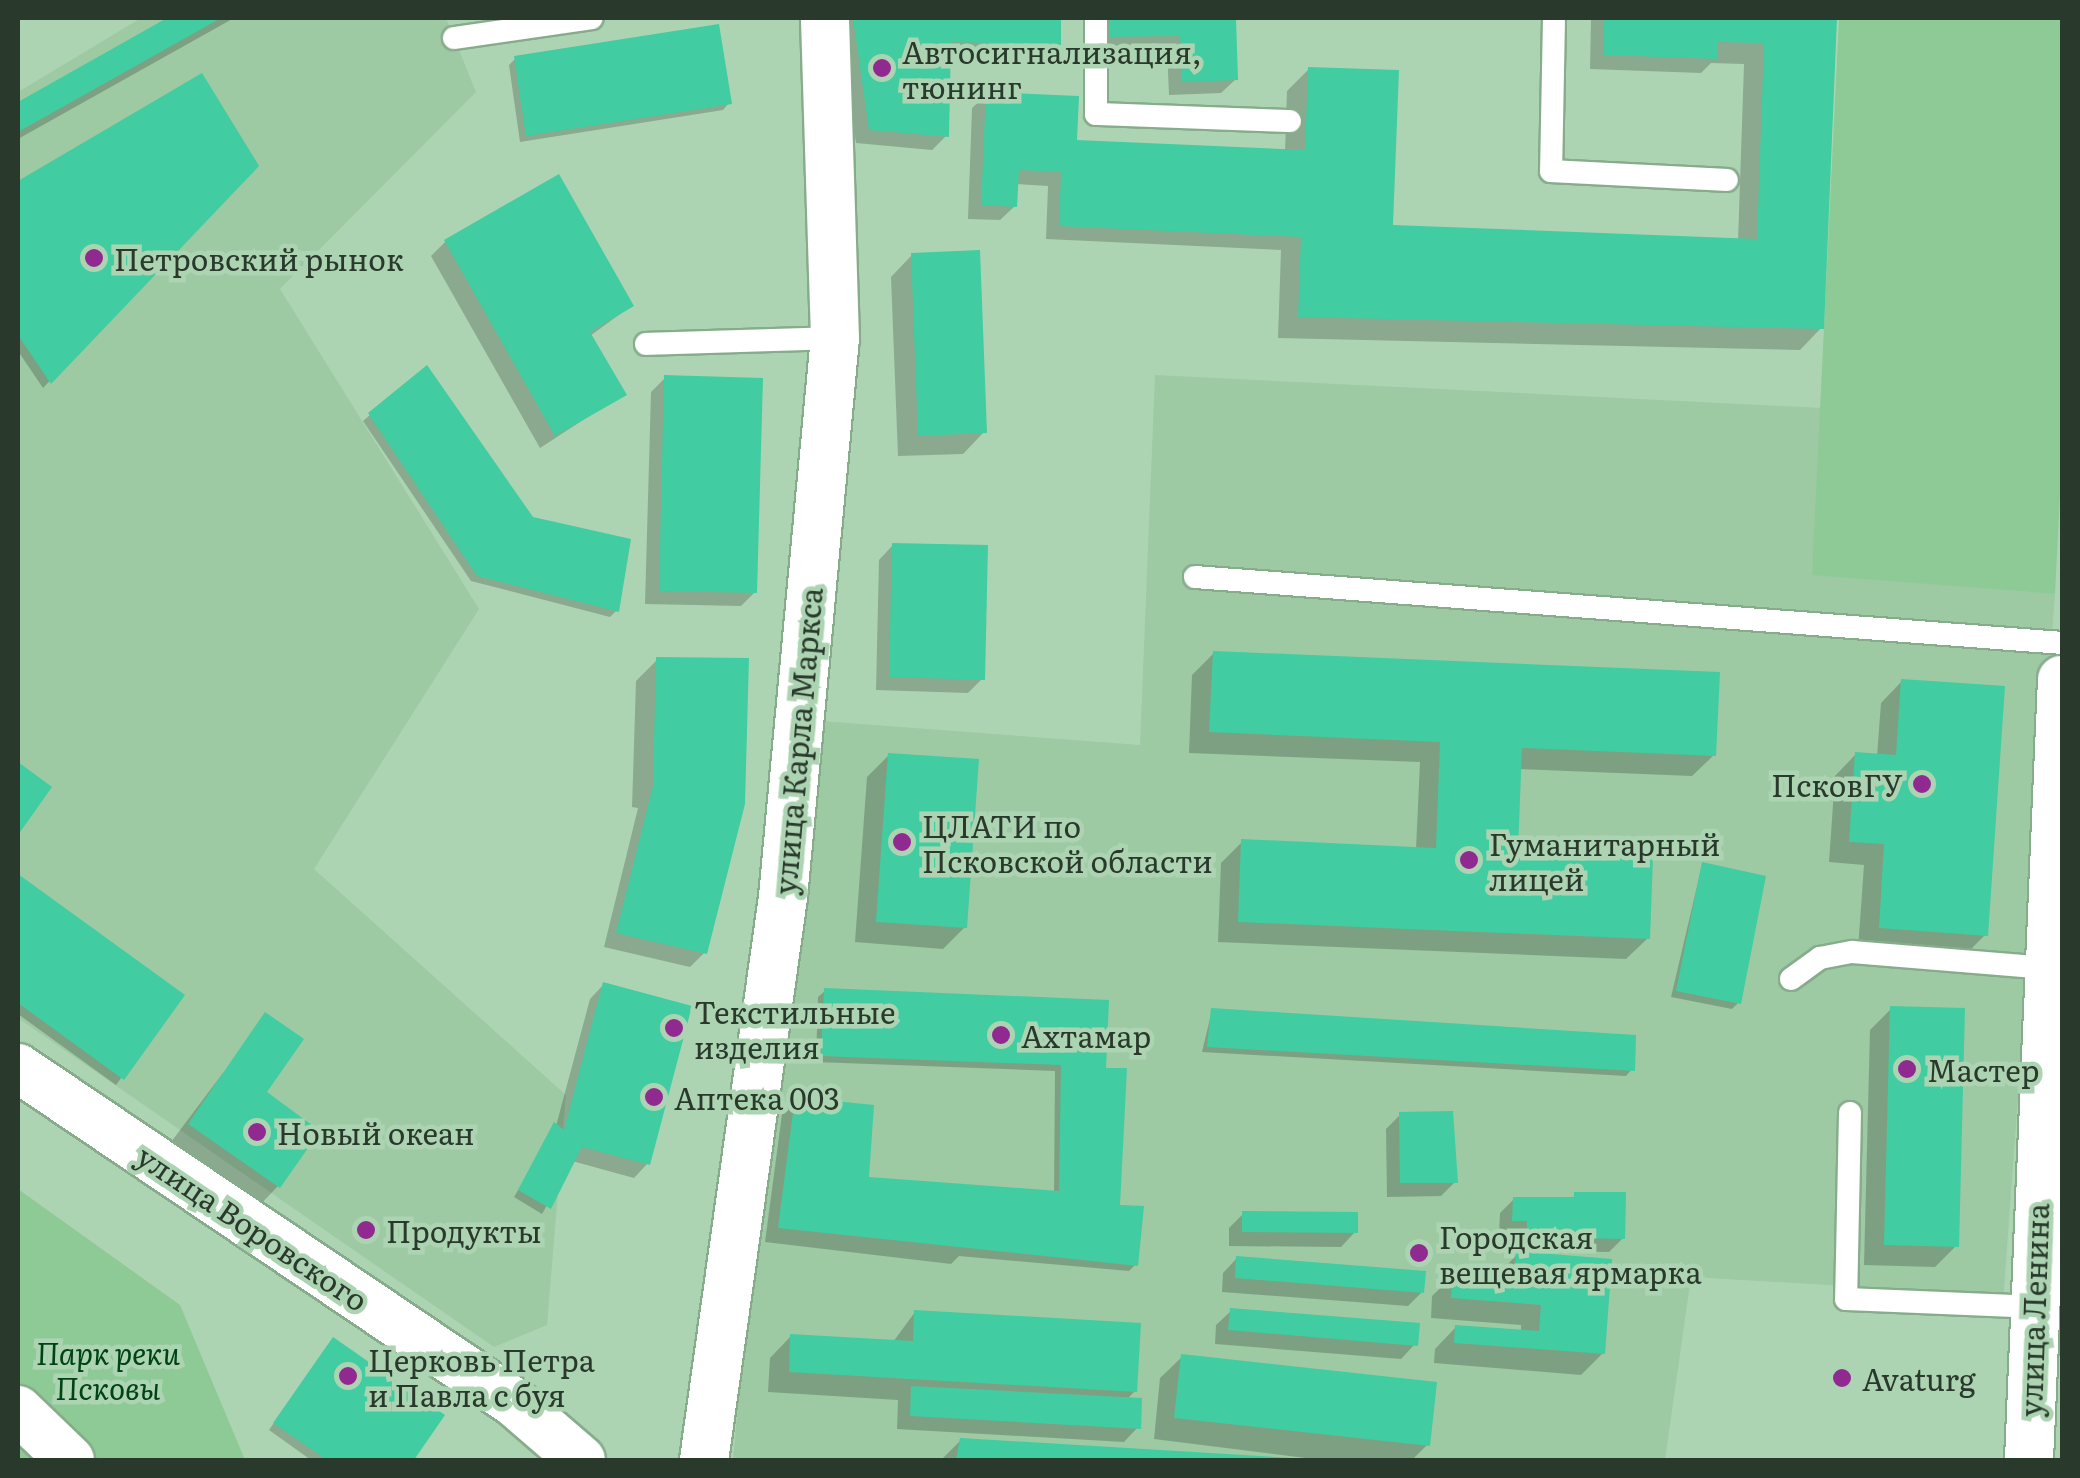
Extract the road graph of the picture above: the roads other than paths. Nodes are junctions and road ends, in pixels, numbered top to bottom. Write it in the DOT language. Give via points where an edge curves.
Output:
graph roads {
  1 [pos="592,18"];
  2 [pos="826,18"];
  3 [pos="1096,18"];
  4 [pos="1554,18"];
  5 [pos="454,38"];
  6 [pos="1290,121"];
  7 [pos="1727,180"];
  8 [pos="835,338"];
  9 [pos="646,344"];
  10 [pos="1195,577"];
  11 [pos="2062,644"];
  12 [pos="2062,680"];
  13 [pos="2048,968"];
  14 [pos="1791,979"];
  15 [pos="18,1068"];
  16 [pos="1850,1113"];
  17 [pos="2033,1307"];
  18 [pos="2046,1369"];
  19 [pos="18,1410"];
  20 [pos="70,1460"];
  21 [pos="581,1460"];
  22 [pos="704,1460"];
  23 [pos="2030,1460"];
  1 -- 5 [label="lane"];
  2 -- 8 [label="street, улица Карла Маркса"];
  3 -- 6 [label="lane" via="1096,114"];
  4 -- 7 [label="lane" via="1551,172"];
  8 -- 9 [label="lane"];
  8 -- 22 [label="street, улица Карла Маркса" via="783,897"];
  10 -- 11 [label="lane"];
  12 -- 13 [label="street, улица Ленина"];
  13 -- 14 [label="lane" via="1852,952 1820,958"];
  13 -- 17 [label="street, улица Ленина"];
  15 -- 21 [label="street, улица Воровского" via="515,1403"];
  16 -- 17 [label="lane" via="1846,1300"];
  17 -- 18 [label="street, улица Ленина"];
  18 -- 23 [label="street, улица Ленина"];
  19 -- 20 [label="street"];
}
